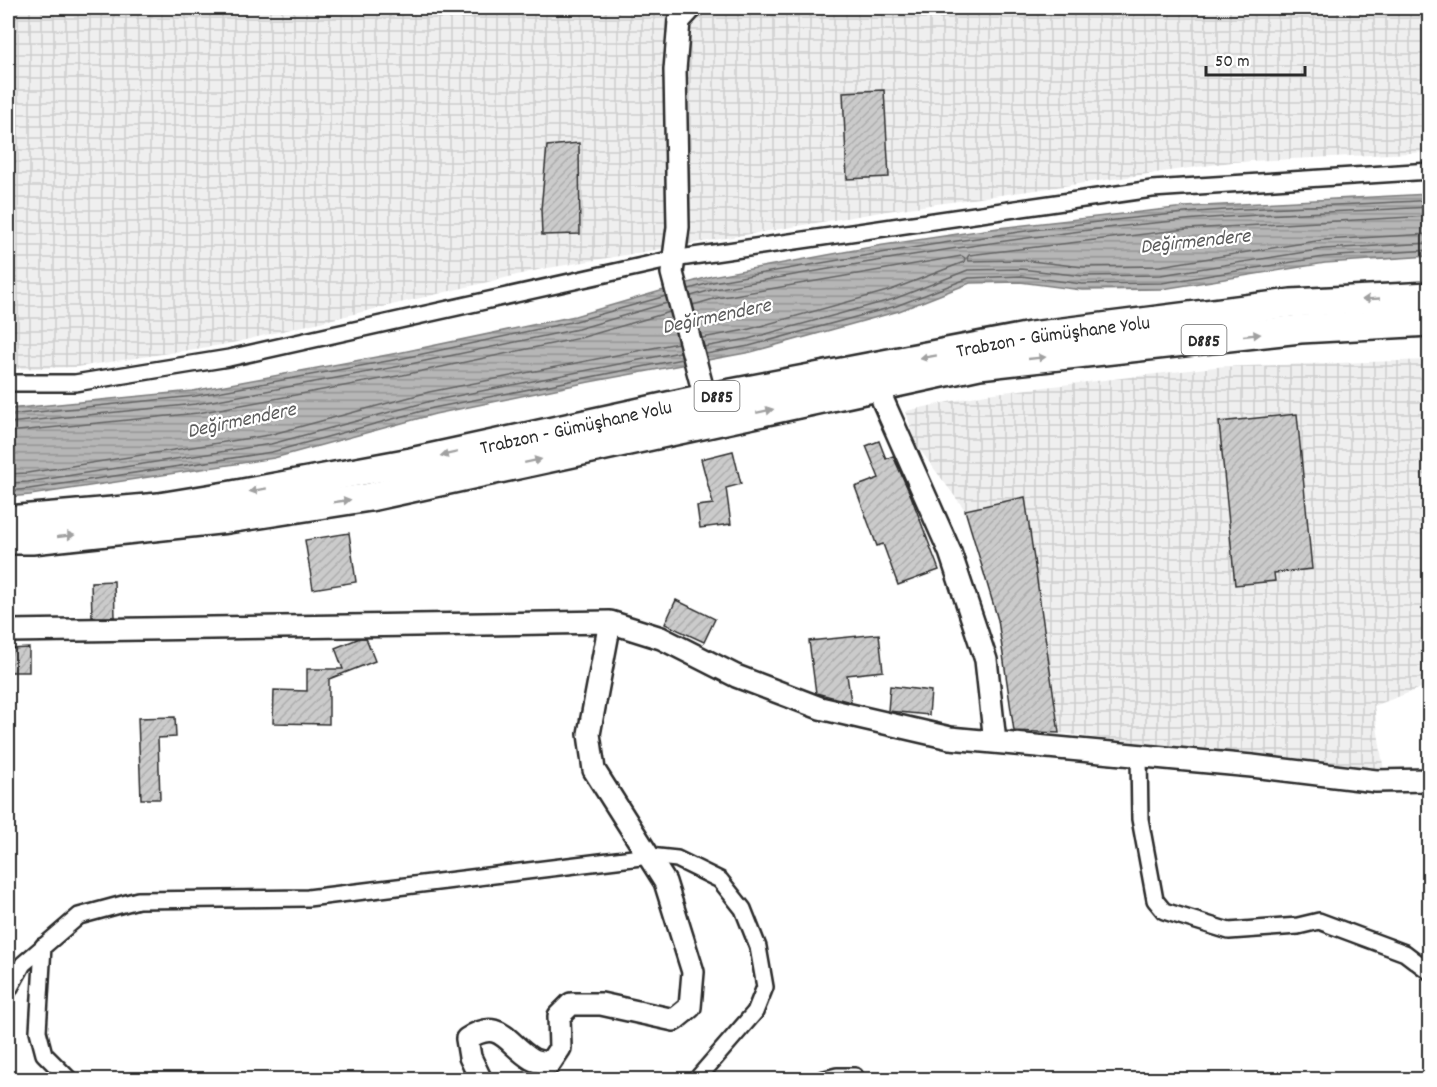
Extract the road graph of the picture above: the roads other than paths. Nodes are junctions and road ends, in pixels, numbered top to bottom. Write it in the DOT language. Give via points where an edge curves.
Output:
graph roads {
  1 [pos="692,8"];
  2 [pos="1430,171"];
  3 [pos="673,266"];
  4 [pos="1430,296"];
  5 [pos="1430,322"];
  6 [pos="8,383"];
  7 [pos="880,387"];
  8 [pos="702,390"];
  9 [pos="8,520"];
  10 [pos="8,540"];
  11 [pos="610,622"];
  12 [pos="8,631"];
  13 [pos="995,742"];
  14 [pos="1139,756"];
  15 [pos="1430,780"];
  16 [pos="649,856"];
  17 [pos="43,946"];
  18 [pos="1430,972"];
  19 [pos="8,991"];
  20 [pos="855,1076"];
  21 [pos="70,1080"];
  22 [pos="481,1080"];
  23 [pos="696,1080"];
  24 [pos="821,1080"];
  1 -- 3 [label="street" via="679,21 675,70 678,227"];
  2 -- 3 [label="street" via="1152,189"];
  3 -- 6 [label="street" via="229,358 75,382"];
  3 -- 8 [label="street"];
  4 -- 8 [label="highway, Trabzon - Gümüşhane Yolu / D885, one-way" via="1291,303 1031,336"];
  7 -- 5 [label="highway, Trabzon - Gümüşhane Yolu / D885, one-way" via="979,365 1300,329"];
  10 -- 7 [label="highway, Trabzon - Gümüşhane Yolu / D885, one-way" via="228,519 370,497"];
  7 -- 13 [label="street" via="950,552 986,660"];
  8 -- 9 [label="highway, Trabzon - Gümüşhane Yolu / D885, one-way" via="411,462 159,507"];
  11 -- 12 [label="street"];
  11 -- 13 [label="street" via="661,638 736,676 820,708 950,738"];
  11 -- 16 [label="street" via="589,734 594,770"];
  13 -- 14 [label="street"];
  14 -- 15 [label="street" via="1376,781"];
  14 -- 18 [label="street" via="1140,819 1155,900 1164,911 1229,931 1319,921 1405,953"];
  16 -- 17 [label="street" via="308,898 138,900 79,916"];
  16 -- 22 [label="street" via="664,882 693,972 690,1007 674,1020 601,1004 571,1004 559,1016 560,1048 550,1063 533,1061 499,1032 480,1030 467,1039"];
  16 -- 23 [label="street" via="677,859 720,880 742,909 758,947 765,987 755,1012"];
  17 -- 19 [label="street" via="23,964"];
  17 -- 21 [label="street" via="38,1031 44,1054"];
  20 -- 24 [label="street"];
}
